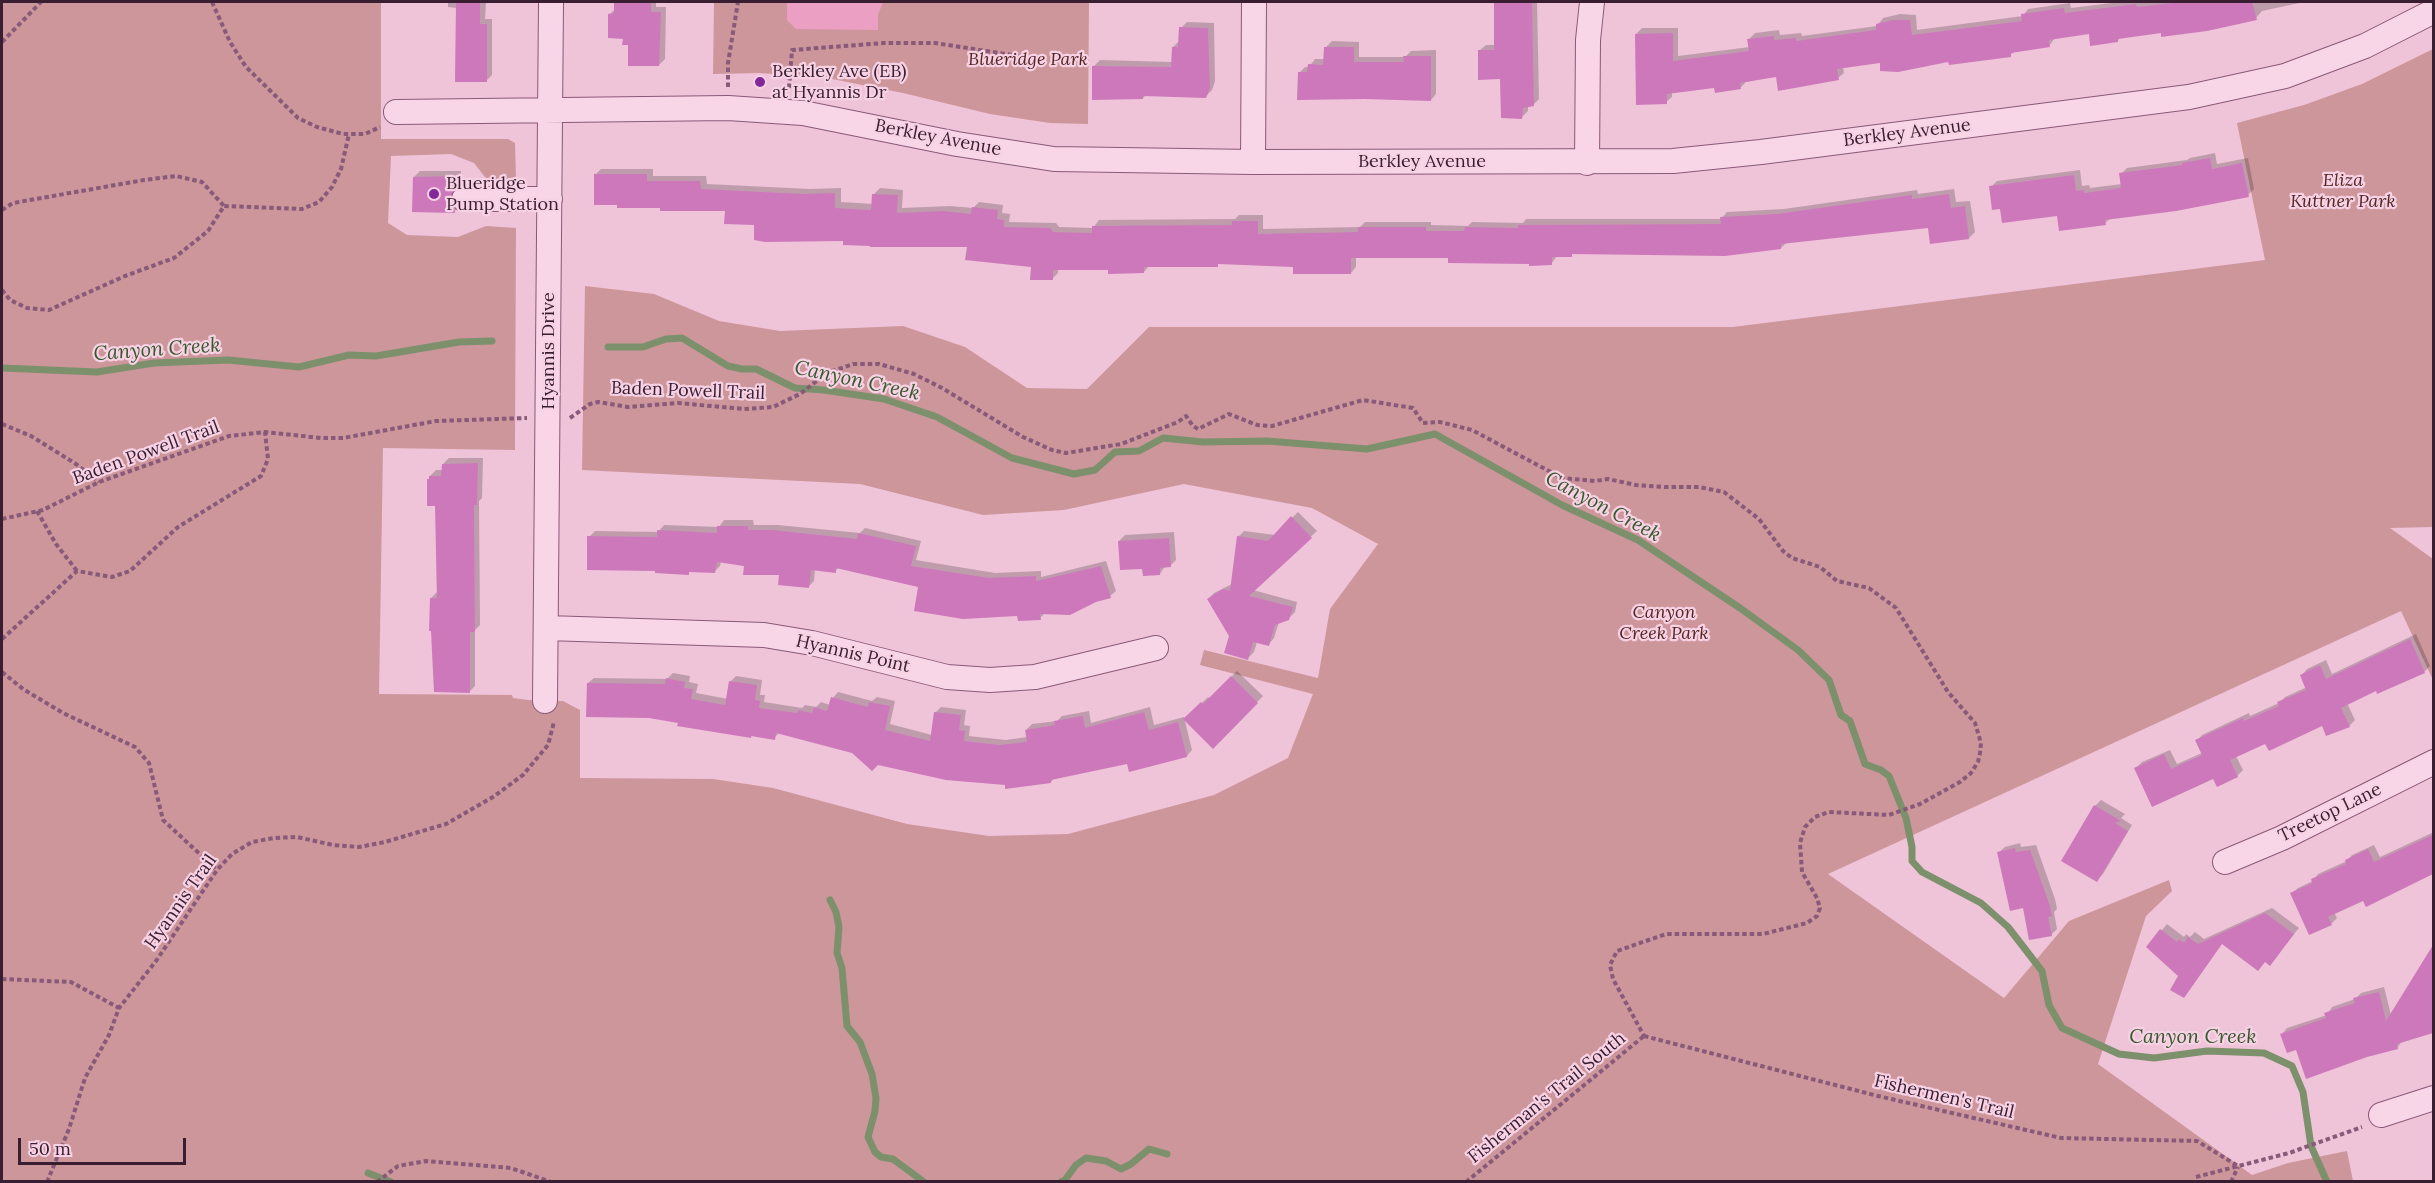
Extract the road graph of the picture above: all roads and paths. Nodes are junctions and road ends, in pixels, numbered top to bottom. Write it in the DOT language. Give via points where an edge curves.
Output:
graph roads {
  1 [pos="41,2"];
  2 [pos="212,2"];
  3 [pos="551,2"];
  4 [pos="738,2"];
  5 [pos="1254,2"];
  6 [pos="1592,2"];
  7 [pos="2433,11"];
  8 [pos="2,42"];
  9 [pos="1025,57"];
  10 [pos="789,88"];
  11 [pos="728,108"];
  12 [pos="550,110"];
  13 [pos="396,112"];
  14 [pos="349,134"];
  15 [pos="1253,162"];
  16 [pos="1587,163"];
  17 [pos="464,199"];
  18 [pos="550,199"];
  19 [pos="224,206"];
  20 [pos="2,210"];
  21 [pos="2,290"];
  22 [pos="517,417"];
  23 [pos="572,418"];
  24 [pos="2,424"];
  25 [pos="265,432"];
  26 [pos="99,482"];
  27 [pos="37,511"];
  28 [pos="2,519"];
  29 [pos="77,572"];
  30 [pos="547,628"];
  31 [pos="2,639"];
  32 [pos="1156,648"];
  33 [pos="2,672"];
  34 [pos="550,710"];
  35 [pos="2433,762"];
  36 [pos="2224,862"];
  37 [pos="217,870"];
  38 [pos="2,979"];
  39 [pos="119,1008"];
  40 [pos="1644,1036"];
  41 [pos="2433,1098"];
  42 [pos="2381,1115"];
  43 [pos="2356,1131"];
  44 [pos="2238,1166"];
  45 [pos="2196,1178"];
  46 [pos="47,1182"];
  47 [pos="377,1182"];
  48 [pos="551,1182"];
  49 [pos="1466,1182"];
  50 [pos="2231,1182"];
  1 -- 8 [label="path"];
  2 -- 14 [label="path" via="235,51 272,95 298,118"];
  3 -- 12 [label="street, Hyannis Drive"];
  4 -- 11 [label="path" via="728,63"];
  5 -- 15 [label="street"];
  6 -- 16 [label="street"];
  7 -- 16 [label="street, Berkley Avenue" via="2364,46 2285,76 2189,97 1761,152 1673,161"];
  9 -- 10 [label="path" via="935,43 792,50"];
  11 -- 12 [label="street, Berkley Avenue"];
  11 -- 15 [label="street, Berkley Avenue" via="803,113 1054,159"];
  12 -- 13 [label="street, Berkley Avenue"];
  12 -- 18 [label="street, Hyannis Drive"];
  13 -- 14 [label="path" via="384,125 365,135"];
  14 -- 19 [label="path" via="341,169 319,202 302,209"];
  15 -- 16 [label="street, Berkley Avenue"];
  17 -- 18 [label="street"];
  18 -- 30 [label="street, Hyannis Drive"];
  19 -- 20 [label="path" via="202,182 176,176 13,203"];
  19 -- 21 [label="path" via="208,231 174,258 49,310 27,308 10,300"];
  22 -- 25 [label="path, Baden Powell Trail" via="436,421 343,438"];
  23 -- 40 [label="path, Baden Powell Trail" via="584,407 598,402 628,407 678,403 744,409 773,407 800,394 827,373 853,364 879,364 914,374 1023,437 1066,453 1120,444 1186,416 1198,429 1229,414 1257,425 1272,426 1363,400 1413,408 1423,423 1440,422 1472,430 1562,478 1699,486 1724,492 1758,519 1792,558 1820,567 1837,580 1869,588 1896,608 1948,692 1975,723 1981,743 1978,762 1971,773 1951,789 1920,804 1889,815 1829,812 1815,817 1805,827 1800,843 1802,872 1820,908 1808,923 1763,934 1666,934 1617,951 1610,965 1613,979"];
  24 -- 26 [label="path" via="31,436"];
  25 -- 26 [label="path, Baden Powell Trail" via="229,436"];
  25 -- 29 [label="path" via="268,459 261,476 178,527 130,571 111,577"];
  26 -- 27 [label="path, Baden Powell Trail"];
  27 -- 28 [label="path, Baden Powell Trail"];
  27 -- 29 [label="path"];
  29 -- 31 [label="path"];
  30 -- 32 [label="street, Hyannis Point" via="764,635 947,677 990,680 1035,677"];
  30 -- 34 [label="street, Hyannis Drive"];
  33 -- 37 [label="path" via="23,690 63,713 135,747 149,763 163,820"];
  34 -- 37 [label="path, Hyannis Trail" via="548,745 523,774 446,824 359,847 297,837 252,842 232,854"];
  35 -- 36 [label="street, Treetop Lane" via="2282,838"];
  37 -- 39 [label="path, Hyannis Trail"];
  38 -- 39 [label="path" via="71,982"];
  39 -- 46 [label="path, Hyannis Trail" via="85,1077"];
  40 -- 44 [label="path, Fishermen's Trail" via="2061,1138 2197,1141"];
  40 -- 49 [label="path, Fisherman's Trail South"];
  41 -- 42 [label="street"];
  43 -- 44 [label="path"];
  44 -- 45 [label="path"];
  44 -- 50 [label="path"];
  47 -- 48 [label="path" via="398,1166 426,1161 511,1168"];
}
